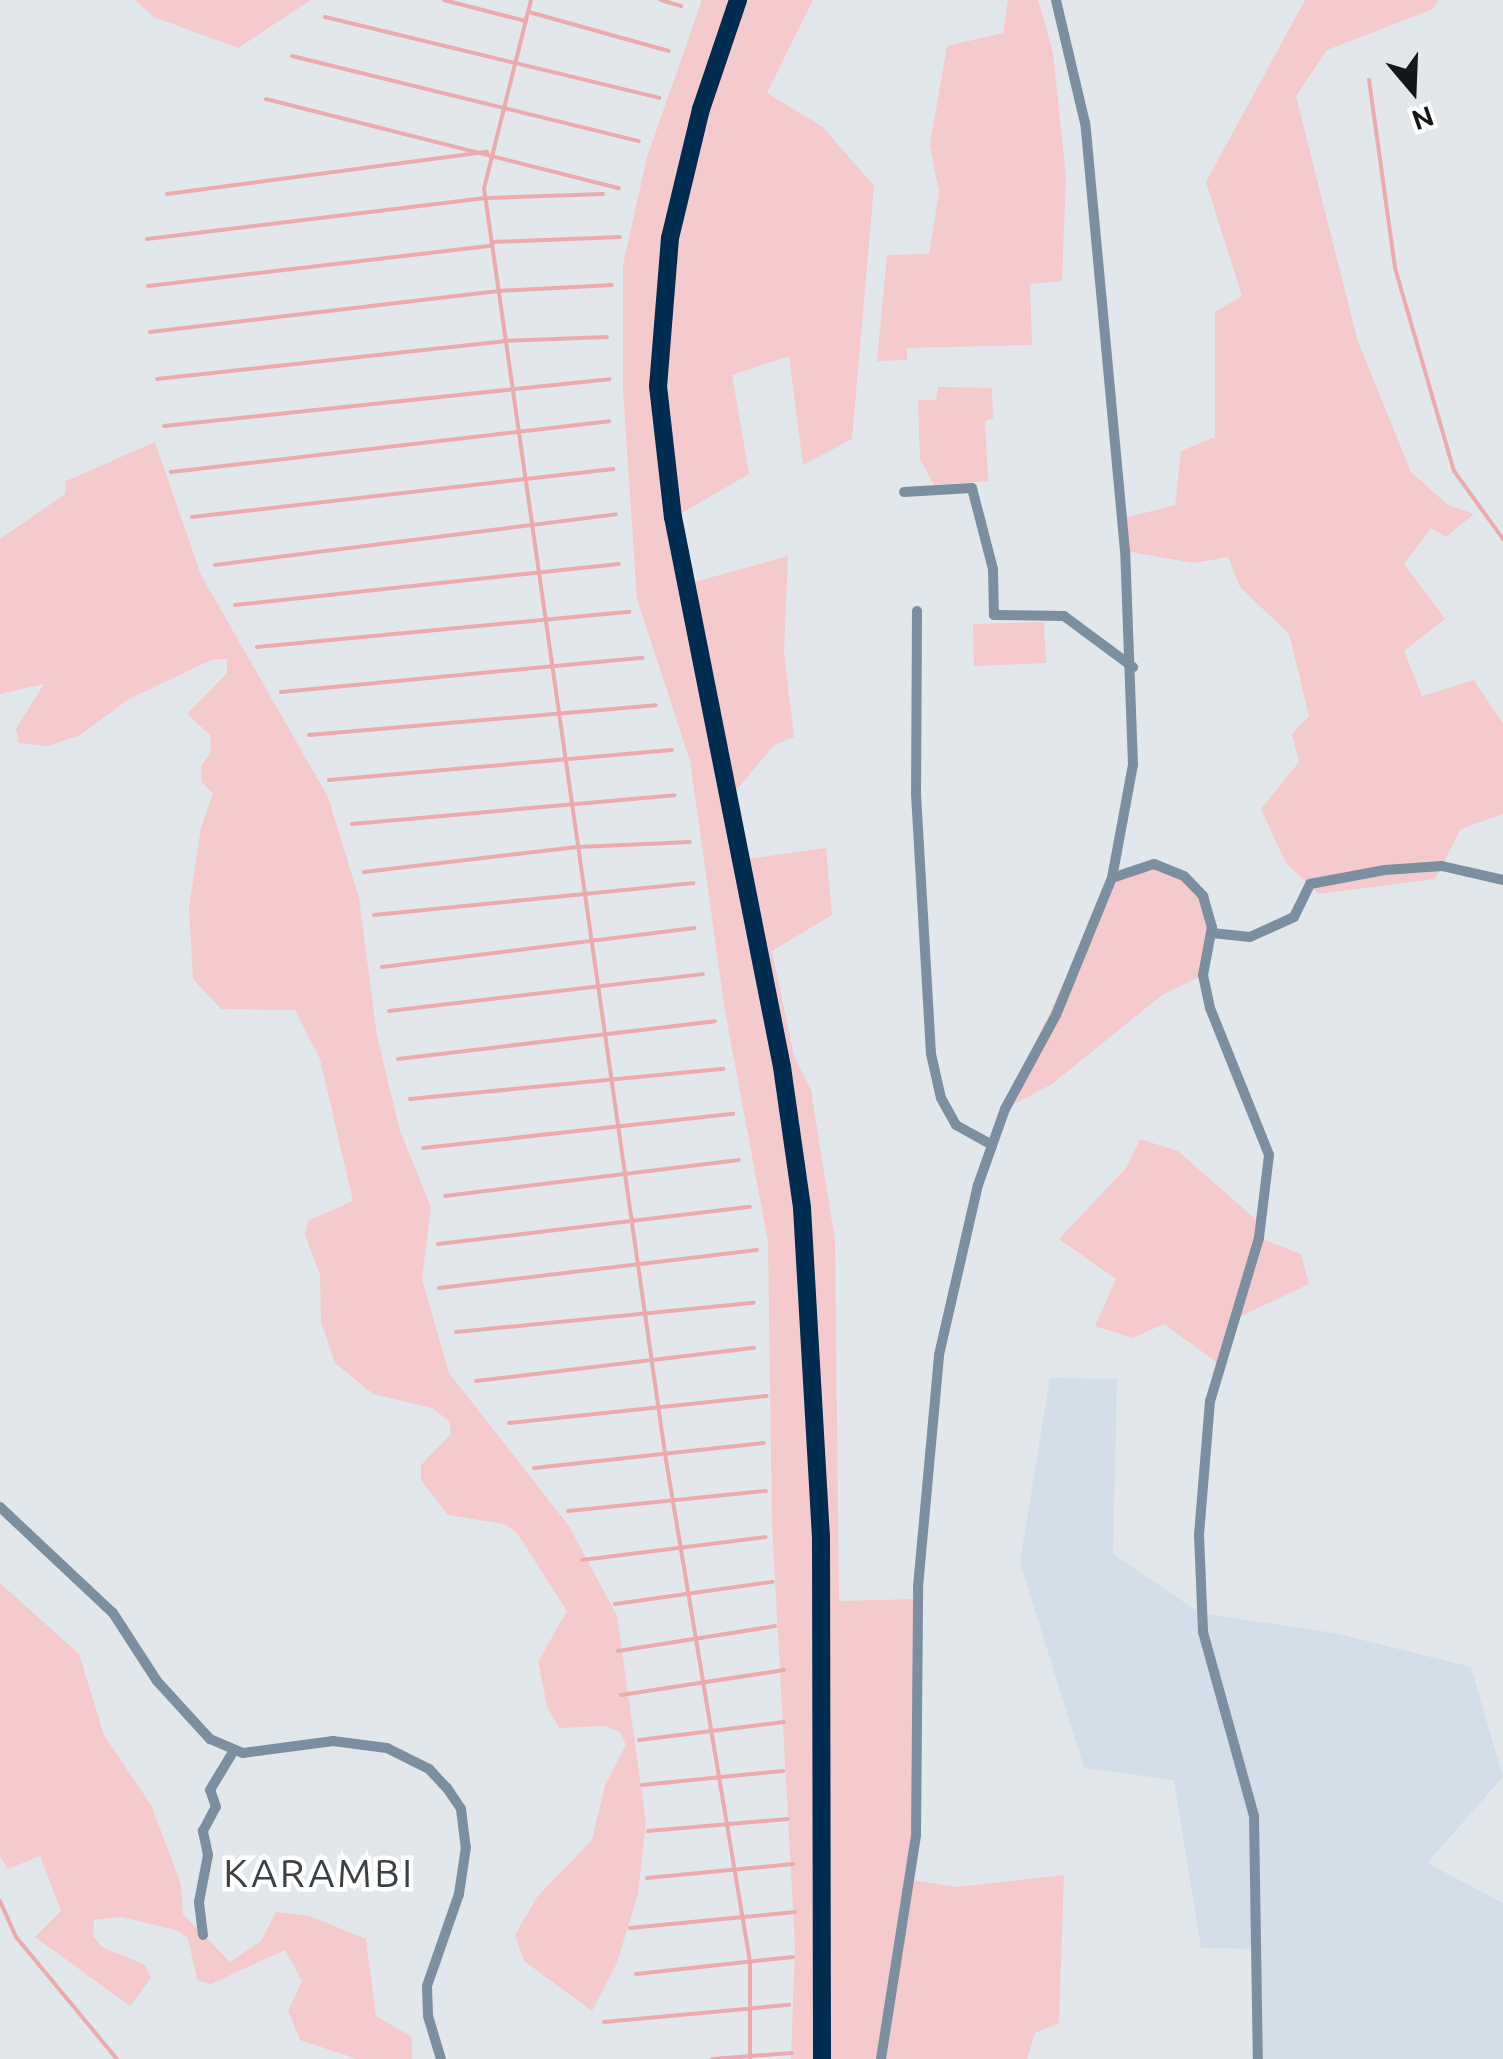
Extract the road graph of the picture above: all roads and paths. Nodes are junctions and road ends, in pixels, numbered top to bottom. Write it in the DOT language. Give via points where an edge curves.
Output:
graph roads {
  1 [pos="738,0"];
  2 [pos="1056,0"];
  3 [pos="904,492"];
  4 [pos="917,611"];
  5 [pos="1133,667"];
  6 [pos="1112,878"];
  7 [pos="1503,880"];
  8 [pos="1212,933"];
  9 [pos="992,1146"];
  10 [pos="0,1506"];
  11 [pos="233,1752"];
  12 [pos="203,1935"];
  13 [pos="441,2059"];
  14 [pos="822,2059"];
  15 [pos="881,2059"];
  16 [pos="1258,2059"];
  1 -- 14 [label="highway" via="670,238 658,386 668,487 782,1067 802,1208 821,1536"];
  2 -- 5 [label="street" via="1085,123"];
  3 -- 5 [label="street" via="972,488 993,569 994,615 1064,616"];
  4 -- 9 [label="street" via="916,794 931,1054 941,1098 956,1125"];
  5 -- 6 [label="street" via="1133,765"];
  6 -- 8 [label="street" via="1154,864 1184,876 1202,896"];
  6 -- 9 [label="street" via="1068,989"];
  7 -- 8 [label="street" via="1442,866 1385,870 1310,884 1294,917 1250,937"];
  8 -- 16 [label="street" via="1203,975 1210,1008 1270,1155 1259,1238 1210,1401 1199,1534 1204,1632 1254,1816"];
  9 -- 15 [label="street" via="960,1255 929,1429 918,1588 916,1835"];
  10 -- 11 [label="street" via="112,1613 193,1726"];
  11 -- 12 [label="street" via="211,1788 216,1807 203,1831"];
  11 -- 13 [label="street" via="265,1754 333,1742 387,1748 429,1769 461,1809 463,1877 427,1986"];
}
